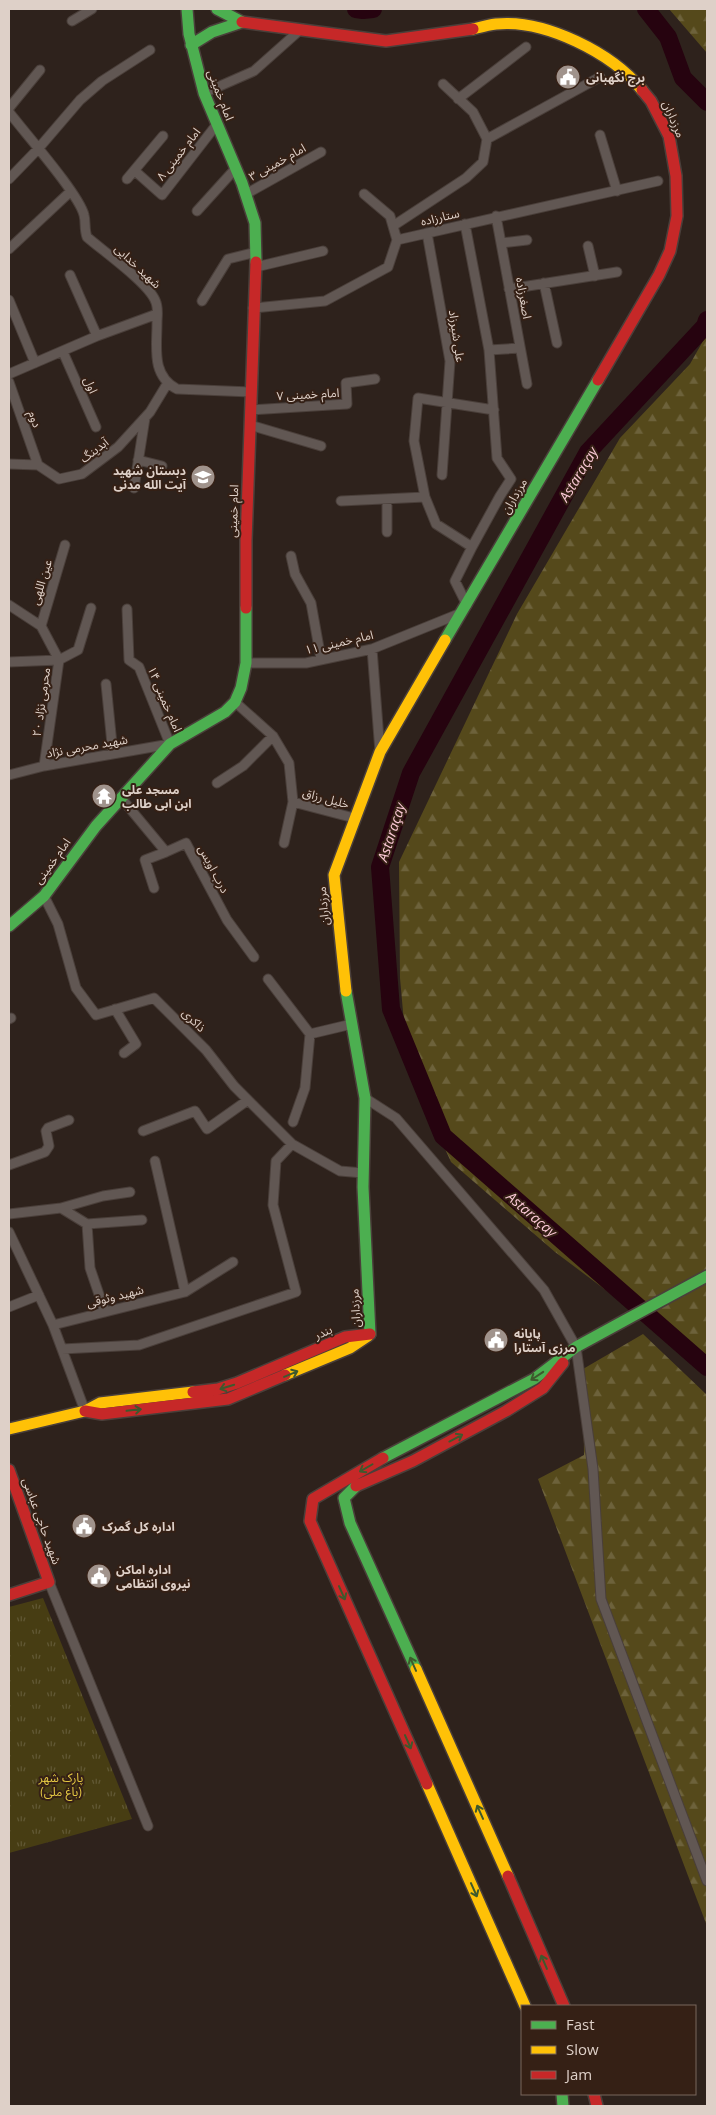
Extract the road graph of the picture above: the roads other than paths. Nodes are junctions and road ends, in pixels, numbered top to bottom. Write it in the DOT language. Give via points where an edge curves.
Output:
graph roads {
  1 [pos="92,9"];
  2 [pos="187,9"];
  3 [pos="217,9"];
  4 [pos="72,21"];
  5 [pos="242,22"];
  6 [pos="300,30"];
  7 [pos="191,46"];
  8 [pos="526,47"];
  9 [pos="150,50"];
  10 [pos="40,70"];
  11 [pos="600,77"];
  12 [pos="443,84"];
  13 [pos="204,93"];
  14 [pos="458,98"];
  15 [pos="9,110"];
  16 [pos="217,124"];
  17 [pos="600,135"];
  18 [pos="163,136"];
  19 [pos="487,139"];
  20 [pos="38,149"];
  21 [pos="321,152"];
  22 [pos="236,168"];
  23 [pos="135,171"];
  24 [pos="9,179"];
  25 [pos="127,179"];
  26 [pos="658,181"];
  27 [pos="71,191"];
  28 [pos="618,191"];
  29 [pos="246,194"];
  30 [pos="364,194"];
  31 [pos="197,211"];
  32 [pos="496,216"];
  33 [pos="464,224"];
  34 [pos="393,226"];
  35 [pos="427,233"];
  36 [pos="397,240"];
  37 [pos="527,240"];
  38 [pos="501,243"];
  39 [pos="588,246"];
  40 [pos="9,249"];
  41 [pos="323,250"];
  42 [pos="256,252"];
  43 [pos="256,267"];
  44 [pos="617,272"];
  45 [pos="70,275"];
  46 [pos="595,276"];
  47 [pos="544,283"];
  48 [pos="509,289"];
  49 [pos="9,300"];
  50 [pos="202,301"];
  51 [pos="253,308"];
  52 [pos="157,314"];
  53 [pos="97,336"];
  54 [pos="557,342"];
  55 [pos="520,348"];
  56 [pos="489,350"];
  57 [pos="63,352"];
  58 [pos="35,363"];
  59 [pos="9,374"];
  60 [pos="375,379"];
  61 [pos="9,382"];
  62 [pos="167,384"];
  63 [pos="527,384"];
  64 [pos="251,392"];
  65 [pos="448,404"];
  66 [pos="251,410"];
  67 [pos="494,410"];
  68 [pos="145,418"];
  69 [pos="250,425"];
  70 [pos="96,427"];
  71 [pos="321,446"];
  72 [pos="138,460"];
  73 [pos="9,464"];
  74 [pos="38,465"];
  75 [pos="162,466"];
  76 [pos="442,475"];
  77 [pos="134,488"];
  78 [pos="425,497"];
  79 [pos="387,500"];
  80 [pos="341,501"];
  81 [pos="386,532"];
  82 [pos="65,545"];
  83 [pos="472,547"];
  84 [pos="290,556"];
  85 [pos="9,604"];
  86 [pos="90,608"];
  87 [pos="127,609"];
  88 [pos="464,609"];
  89 [pos="41,626"];
  90 [pos="372,649"];
  91 [pos="321,659"];
  92 [pos="60,660"];
  93 [pos="9,662"];
  94 [pos="246,662"];
  95 [pos="106,684"];
  96 [pos="235,702"];
  97 [pos="273,736"];
  98 [pos="170,744"];
  99 [pos="380,752"];
  100 [pos="113,754"];
  101 [pos="44,766"];
  102 [pos="9,776"];
  103 [pos="217,783"];
  104 [pos="122,799"];
  105 [pos="293,802"];
  106 [pos="354,818"];
  107 [pos="284,843"];
  108 [pos="166,852"];
  109 [pos="154,888"];
  110 [pos="44,896"];
  111 [pos="9,926"];
  112 [pos="254,957"];
  113 [pos="268,979"];
  114 [pos="115,1009"];
  115 [pos="352,1024"];
  116 [pos="310,1034"];
  117 [pos="124,1053"];
  118 [pos="365,1098"];
  119 [pos="248,1100"];
  120 [pos="69,1120"];
  121 [pos="293,1122"];
  122 [pos="143,1131"];
  123 [pos="292,1144"];
  124 [pos="155,1161"];
  125 [pos="9,1165"];
  126 [pos="363,1173"];
  127 [pos="130,1192"];
  128 [pos="61,1208"];
  129 [pos="9,1214"];
  130 [pos="142,1220"];
  131 [pos="87,1224"];
  132 [pos="9,1232"];
  133 [pos="233,1262"];
  134 [pos="704,1278"];
  135 [pos="184,1292"];
  136 [pos="39,1295"];
  137 [pos="9,1307"];
  138 [pos="105,1312"];
  139 [pos="53,1325"];
  140 [pos="370,1334"];
  141 [pos="576,1347"];
  142 [pos="62,1349"];
  143 [pos="85,1411"];
  144 [pos="9,1429"];
  145 [pos="9,1470"];
  146 [pos="50,1582"];
  147 [pos="9,1594"];
  148 [pos="148,1826"];
  149 [pos="707,1880"];
  150 [pos="525,2005"];
  151 [pos="564,2005"];
  1 -- 4 [label="street"];
  2 -- 7 [label="main road, امام خمینی"];
  3 -- 5 [label="main road, مرزداران"];
  5 -- 6 [label="main road, مرزداران"];
  5 -- 7 [label="main road, مرزداران" via="212,32"];
  6 -- 13 [label="street" via="254,71"];
  6 -- 88 [label="main road, مرزداران" via="386,41 497,24 530,26 598,52 629,74 651,101 669,136 676,176 677,216 670,252"];
  7 -- 13 [label="main road, امام خمینی"];
  8 -- 14 [label="street"];
  9 -- 20 [label="street" via="102,81 80,100"];
  10 -- 15 [label="street"];
  11 -- 19 [label="street"];
  12 -- 14 [label="street"];
  13 -- 16 [label="main road, امام خمینی"];
  14 -- 19 [label="street" via="473,112"];
  15 -- 20 [label="street, شهید خدایی"];
  16 -- 22 [label="main road, امام خمینی"];
  16 -- 23 [label="street, امام خمینی ۸" via="162,195"];
  17 -- 28 [label="street"];
  18 -- 23 [label="street"];
  19 -- 34 [label="street" via="483,162"];
  20 -- 24 [label="street"];
  20 -- 27 [label="street, شهید خدایی"];
  21 -- 29 [label="street, امام خمینی ۳"];
  22 -- 29 [label="main road, امام خمینی"];
  22 -- 31 [label="street"];
  23 -- 25 [label="street"];
  26 -- 28 [label="street, ستارزاده"];
  27 -- 40 [label="street"];
  27 -- 52 [label="street, شهید خدایی" via="84,214 83,228 87,237 145,287 155,299"];
  28 -- 32 [label="street, ستارزاده"];
  29 -- 42 [label="main road, امام خمینی" via="254,223"];
  30 -- 34 [label="street" via="390,216"];
  32 -- 33 [label="street, ستارزاده"];
  32 -- 38 [label="street, اصغرزاده"];
  33 -- 35 [label="street, ستارزاده"];
  33 -- 56 [label="street"];
  34 -- 36 [label="street"];
  35 -- 36 [label="street, ستارزاده"];
  35 -- 65 [label="street, علی شیرزاد" via="450,361"];
  36 -- 51 [label="street" via="388,268 325,301"];
  37 -- 38 [label="street"];
  38 -- 48 [label="street, اصغرزاده"];
  39 -- 46 [label="street"];
  41 -- 43 [label="street"];
  42 -- 43 [label="main road, امام خمینی"];
  42 -- 50 [label="street" via="228,259"];
  43 -- 51 [label="main road, امام خمینی"];
  44 -- 46 [label="street"];
  45 -- 53 [label="street"];
  46 -- 47 [label="street"];
  47 -- 48 [label="street"];
  47 -- 54 [label="street"];
  48 -- 55 [label="street, اصغرزاده"];
  49 -- 58 [label="street"];
  51 -- 64 [label="main road, امام خمینی"];
  52 -- 53 [label="street"];
  52 -- 62 [label="street, شهید خدایی" via="156,351 159,370"];
  53 -- 57 [label="street"];
  55 -- 56 [label="street"];
  55 -- 63 [label="street, اصغرزاده"];
  56 -- 67 [label="street"];
  57 -- 58 [label="street"];
  57 -- 70 [label="street, اول"];
  58 -- 59 [label="street"];
  60 -- 66 [label="street, امام خمینی ۷" via="346,383 346,404"];
  61 -- 74 [label="street, دوم"];
  62 -- 64 [label="street" via="177,389"];
  62 -- 68 [label="street, آبدینگ"];
  64 -- 66 [label="main road, امام خمینی"];
  65 -- 67 [label="street"];
  65 -- 76 [label="street, علی شیرزاد"];
  65 -- 78 [label="street" via="418,398 414,441"];
  66 -- 69 [label="main road, امام خمینی"];
  67 -- 83 [label="street" via="497,458 511,479"];
  68 -- 72 [label="street"];
  68 -- 74 [label="street, آبدینگ" via="118,447 82,474 58,480"];
  69 -- 71 [label="street"];
  69 -- 94 [label="main road, امام خمینی"];
  72 -- 75 [label="street"];
  72 -- 77 [label="street"];
  73 -- 74 [label="street"];
  78 -- 79 [label="street"];
  78 -- 83 [label="street" via="436,524"];
  79 -- 80 [label="street"];
  79 -- 81 [label="street"];
  82 -- 89 [label="street, عین اللهی"];
  83 -- 88 [label="street" via="455,581"];
  84 -- 91 [label="street" via="295,574 311,603"];
  85 -- 89 [label="street, محرمی نژاد ۲۰"];
  86 -- 92 [label="street" via="78,650"];
  87 -- 98 [label="street, امام خمینی ۱۴" via="129,660 139,667"];
  88 -- 90 [label="street, امام خمینی ۱۱"];
  88 -- 99 [label="main road, مرزداران"];
  89 -- 92 [label="street, محرمی نژاد ۲۰"];
  90 -- 91 [label="street, امام خمینی ۱۱"];
  90 -- 99 [label="street"];
  91 -- 94 [label="street, امام خمینی ۱۱" via="306,663"];
  92 -- 93 [label="street"];
  92 -- 101 [label="street, محرمی نژاد ۲۰"];
  94 -- 96 [label="main road, امام خمینی" via="242,688"];
  95 -- 100 [label="street"];
  96 -- 97 [label="street, خلیل رزاق"];
  96 -- 98 [label="main road, امام خمینی" via="210,722"];
  97 -- 103 [label="street" via="243,766"];
  97 -- 105 [label="street, خلیل رزاق" via="289,764"];
  98 -- 100 [label="street, شهید محرمی نژاد"];
  98 -- 104 [label="main road, امام خمینی"];
  99 -- 106 [label="main road, مرزداران"];
  100 -- 101 [label="street, شهید محرمی نژاد"];
  101 -- 102 [label="street, شهید محرمی نژاد"];
  104 -- 108 [label="street"];
  104 -- 110 [label="main road, امام خمینی" via="80,845"];
  105 -- 106 [label="street, خلیل رزاق"];
  105 -- 107 [label="street"];
  106 -- 115 [label="main road, مرزداران" via="334,875 342,976"];
  108 -- 109 [label="street" via="145,860"];
  108 -- 112 [label="street, درب اویس" via="186,843 227,920"];
  110 -- 111 [label="main road, امام خمینی"];
  110 -- 114 [label="street, ذاکری" via="58,924 76,988 96,1015"];
  113 -- 116 [label="street"];
  114 -- 117 [label="street" via="136,1044"];
  114 -- 119 [label="street, ذاکری" via="154,998 206,1050"];
  115 -- 116 [label="street"];
  115 -- 118 [label="main road, مرزداران"];
  116 -- 121 [label="street" via="305,1088"];
  118 -- 126 [label="main road, مرزداران"];
  118 -- 141 [label="street" via="396,1118 544,1290"];
  119 -- 122 [label="street" via="207,1129 195,1111"];
  119 -- 123 [label="street, ذاکری"];
  120 -- 125 [label="street" via="48,1128 49,1146 45,1152"];
  123 -- 126 [label="street, ذاکری" via="340,1171"];
  123 -- 142 [label="street" via="276,1161 273,1205 296,1292 139,1345"];
  124 -- 135 [label="street"];
  126 -- 140 [label="main road, مرزداران"];
  127 -- 128 [label="street"];
  128 -- 129 [label="street"];
  128 -- 131 [label="street"];
  130 -- 131 [label="street"];
  131 -- 138 [label="street" via="90,1268"];
  132 -- 136 [label="street"];
  133 -- 135 [label="street, شهید وثوقی"];
  134 -- 141 [label="main road"];
  135 -- 138 [label="street, شهید وثوقی"];
  136 -- 137 [label="street"];
  136 -- 139 [label="street"];
  138 -- 139 [label="street, شهید وثوقی"];
  139 -- 142 [label="street"];
  140 -- 143 [label="main road, بندر" via="350,1348 228,1399 102,1414"];
  141 -- 149 [label="street" via="593,1468 601,1599"];
  141 -- 150 [label="main road, one-way" via="534,1379 408,1444 313,1499 310,1521"];
  151 -- 141 [label="main road, one-way" via="350,1524 344,1498 356,1486 413,1461 543,1388"];
  142 -- 143 [label="street"];
  143 -- 144 [label="main road, بندر"];
  145 -- 146 [label="main road, شهید حاجی عباسی"];
  146 -- 147 [label="main road"];
  146 -- 148 [label="street"];
}
